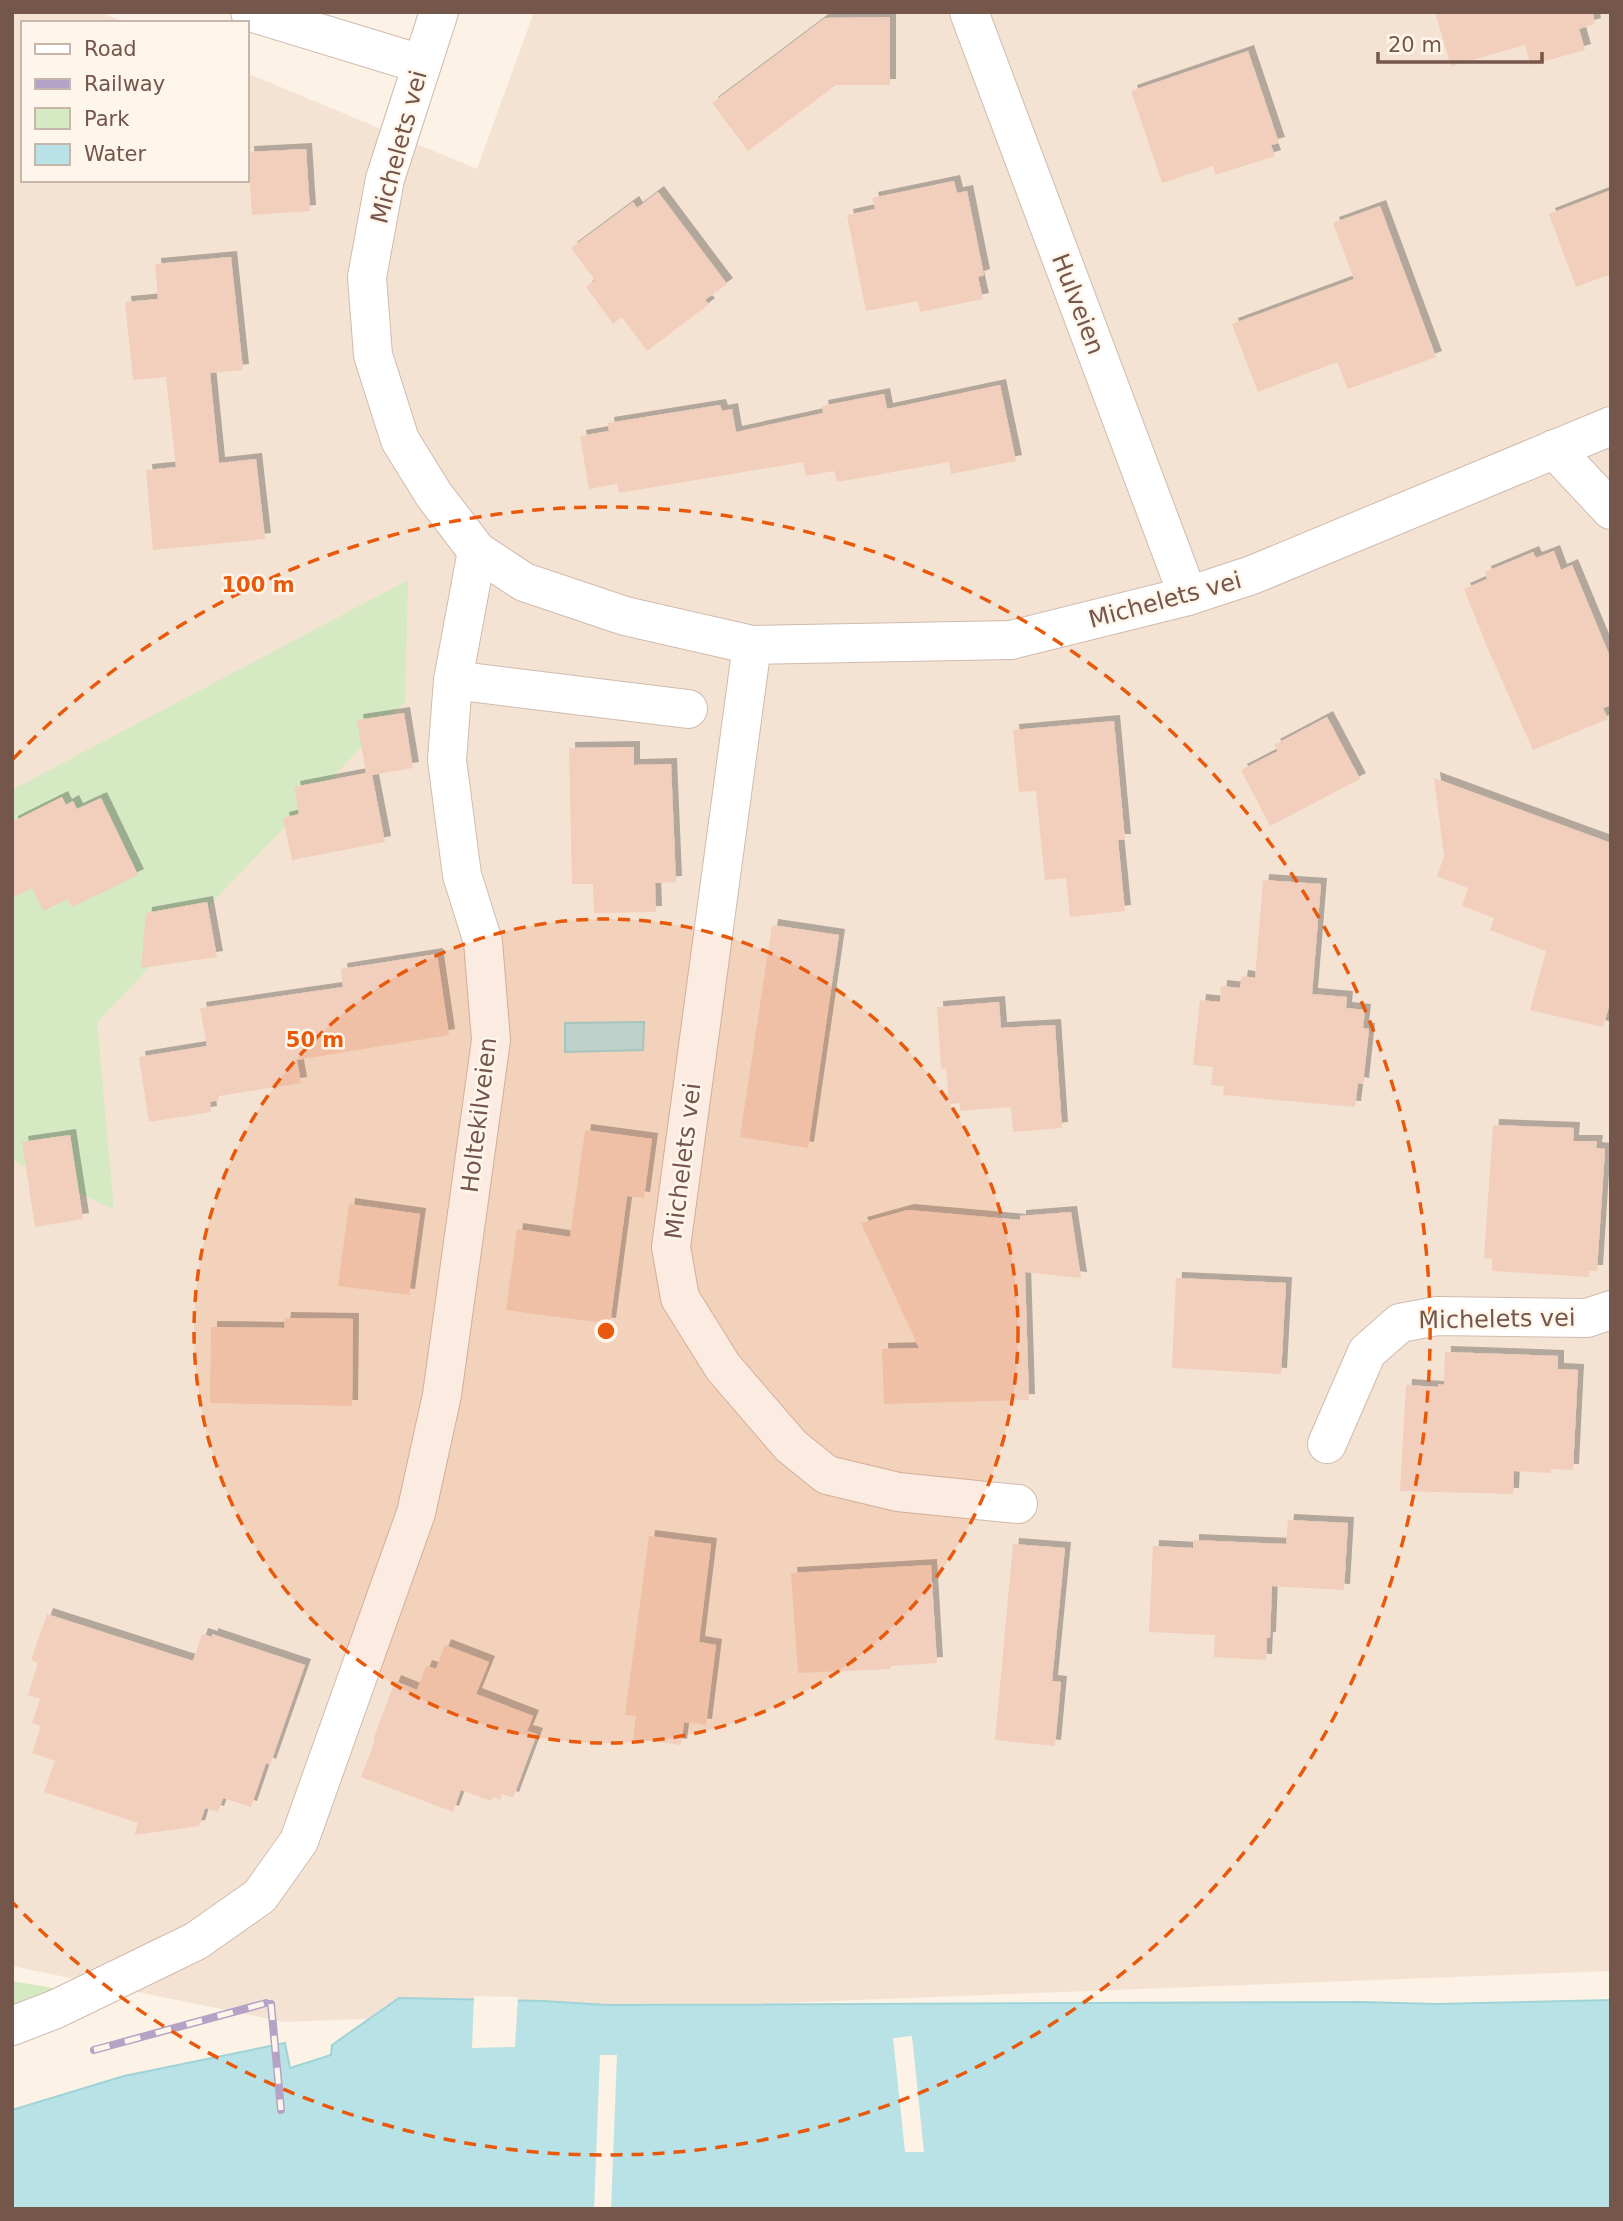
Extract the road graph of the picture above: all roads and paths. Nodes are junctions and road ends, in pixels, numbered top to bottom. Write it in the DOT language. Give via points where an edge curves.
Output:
graph roads {
  1 [pos="250,12"];
  2 [pos="439,12"];
  3 [pos="969,12"];
  4 [pos="421,65"];
  5 [pos="1611,426"];
  6 [pos="1555,449"];
  7 [pos="1611,510"];
  8 [pos="477,551"];
  9 [pos="1188,596"];
  10 [pos="752,645"];
  11 [pos="453,680"];
  12 [pos="688,709"];
  13 [pos="1611,1310"];
  14 [pos="1327,1444"];
  15 [pos="1018,1504"];
  16 [pos="12,2026"];
  1 -- 4 [label="street"];
  2 -- 4 [label="street, Michelets vei"];
  3 -- 9 [label="street, Hulveien"];
  4 -- 8 [label="street, Michelets vei" via="385,179 367,277 373,355 400,440"];
  5 -- 6 [label="street, Michelets vei"];
  6 -- 7 [label="street"];
  6 -- 9 [label="street, Michelets vei" via="1252,575"];
  8 -- 10 [label="street, Michelets vei" via="524,582 625,616"];
  8 -- 11 [label="street, Holtekilveien"];
  9 -- 10 [label="street, Michelets vei" via="1011,640"];
  10 -- 15 [label="street, Michelets vei" via="671,1247 680,1298 723,1367 791,1446 827,1475 898,1492"];
  11 -- 12 [label="street"];
  11 -- 16 [label="street, Holtekilveien" via="447,760 462,875 483,942 491,1040 442,1395 416,1513 299,1841 260,1896 196,1941"];
  13 -- 14 [label="street, Michelets vei" via="1587,1318 1437,1316 1400,1322 1367,1352"];
}
